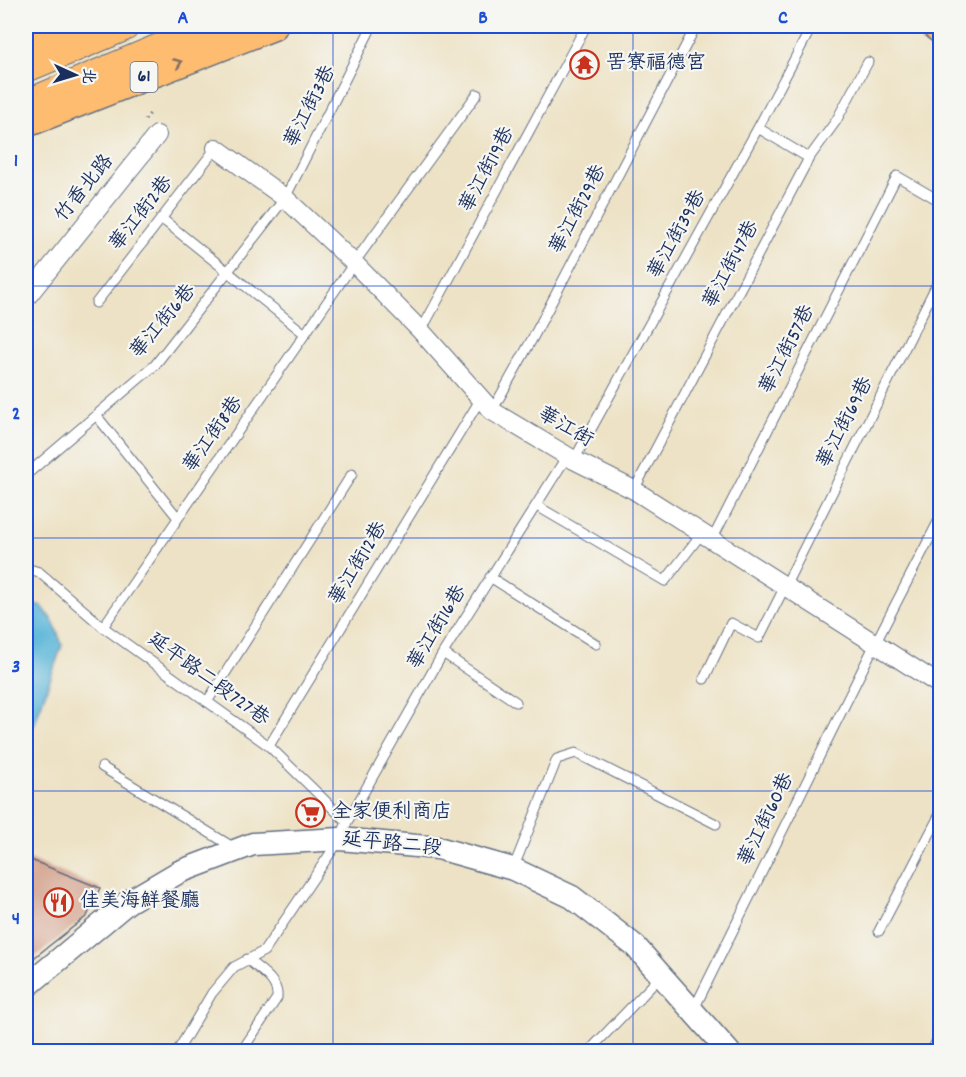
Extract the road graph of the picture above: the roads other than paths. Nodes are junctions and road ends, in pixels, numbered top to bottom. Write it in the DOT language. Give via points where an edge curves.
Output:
graph roads {
  1 [pos="72,26"];
  2 [pos="124,26"];
  3 [pos="214,26"];
  4 [pos="586,26"];
  5 [pos="696,26"];
  6 [pos="812,26"];
  7 [pos="936,26"];
  8 [pos="268,28"];
  9 [pos="940,29"];
  10 [pos="369,32"];
  11 [pos="26,45"];
  12 [pos="868,62"];
  13 [pos="26,67"];
  14 [pos="477,94"];
  15 [pos="26,105"];
  16 [pos="26,123"];
  17 [pos="758,128"];
  18 [pos="157,135"];
  19 [pos="216,148"];
  20 [pos="809,158"];
  21 [pos="285,198"];
  22 [pos="940,201"];
  23 [pos="161,219"];
  24 [pos="354,263"];
  25 [pos="227,272"];
  26 [pos="940,278"];
  27 [pos="26,298"];
  28 [pos="96,303"];
  29 [pos="421,331"];
  30 [pos="305,334"];
  31 [pos="486,405"];
  32 [pos="96,414"];
  33 [pos="570,458"];
  34 [pos="352,474"];
  35 [pos="26,475"];
  36 [pos="634,490"];
  37 [pos="537,506"];
  38 [pos="178,518"];
  39 [pos="940,518"];
  40 [pos="707,536"];
  41 [pos="26,568"];
  42 [pos="490,577"];
  43 [pos="784,584"];
  44 [pos="103,627"];
  45 [pos="596,644"];
  46 [pos="874,644"];
  47 [pos="443,653"];
  48 [pos="704,679"];
  49 [pos="940,685"];
  50 [pos="207,702"];
  51 [pos="516,702"];
  52 [pos="268,746"];
  53 [pos="102,767"];
  54 [pos="940,814"];
  55 [pos="716,824"];
  56 [pos="344,830"];
  57 [pos="238,850"];
  58 [pos="513,869"];
  59 [pos="879,931"];
  60 [pos="247,959"];
  61 [pos="661,976"];
  62 [pos="26,987"];
  63 [pos="693,1011"];
  64 [pos="940,1035"];
  65 [pos="177,1052"];
  66 [pos="241,1052"];
  67 [pos="588,1052"];
  68 [pos="729,1052"];
  69 [pos="931,1052"];
  1 -- 11 [label="main road"];
  2 -- 13 [label="highway"];
  3 -- 15 [label="highway, 61"];
  4 -- 29 [label="lane, 華江街19巷"];
  5 -- 31 [label="lane, 華江街29巷" via="536,332"];
  6 -- 17 [label="lane, 華江街39巷"];
  7 -- 9 [label="main road"];
  16 -- 8 [label="main road, 61, one-way"];
  10 -- 21 [label="lane, 華江街3巷"];
  12 -- 20 [label="lane, 華江街47巷" via="836,121"];
  14 -- 24 [label="lane, 華江街8巷"];
  17 -- 20 [label="lane"];
  17 -- 33 [label="lane, 華江街39巷"];
  18 -- 27 [label="street, 竹香北路"];
  19 -- 21 [label="street, 華江街"];
  19 -- 23 [label="lane, 華江街2巷"];
  20 -- 36 [label="lane, 華江街47巷"];
  21 -- 24 [label="street, 華江街"];
  21 -- 25 [label="lane, 華江街6巷"];
  22 -- 40 [label="lane, 華江街57巷" via="897,176"];
  23 -- 25 [label="lane"];
  23 -- 28 [label="lane, 華江街2巷"];
  24 -- 29 [label="street, 華江街"];
  24 -- 30 [label="lane, 華江街8巷"];
  25 -- 30 [label="lane"];
  25 -- 32 [label="lane, 華江街6巷" via="155,365"];
  26 -- 43 [label="lane, 華江街69巷"];
  29 -- 31 [label="street, 華江街"];
  30 -- 38 [label="lane, 華江街8巷"];
  31 -- 33 [label="street, 華江街"];
  31 -- 52 [label="lane, 華江街12巷"];
  32 -- 35 [label="lane, 華江街6巷"];
  32 -- 38 [label="lane"];
  33 -- 36 [label="street, 華江街"];
  33 -- 37 [label="lane, 華江街16巷"];
  34 -- 50 [label="lane"];
  36 -- 40 [label="street, 華江街"];
  37 -- 40 [label="lane, 華江街57巷" via="665,581"];
  37 -- 42 [label="lane, 華江街16巷"];
  38 -- 44 [label="lane, 華江街8巷"];
  39 -- 46 [label="lane, 華江街60巷"];
  40 -- 43 [label="street, 華江街"];
  41 -- 44 [label="lane, 延平路二段727巷" via="39,572"];
  42 -- 45 [label="lane"];
  42 -- 47 [label="lane, 華江街16巷"];
  43 -- 46 [label="street, 華江街"];
  43 -- 48 [label="lane, 華江街69巷" via="759,638 731,623"];
  44 -- 50 [label="lane, 延平路二段727巷"];
  46 -- 49 [label="street, 華江街"];
  46 -- 63 [label="lane, 華江街60巷"];
  47 -- 51 [label="lane"];
  47 -- 56 [label="lane, 華江街16巷"];
  50 -- 52 [label="lane, 延平路二段727巷"];
  52 -- 56 [label="lane, 延平路二段727巷"];
  53 -- 57 [label="lane"];
  54 -- 59 [label="lane"];
  55 -- 58 [label="lane" via="576,753 557,759"];
  56 -- 57 [label="street, 延平路二段" via="253,844"];
  56 -- 58 [label="street, 延平路二段" via="438,848"];
  56 -- 60 [label="lane, 華江街16巷" via="264,951"];
  57 -- 62 [label="street, 延平路二段" via="179,872 128,902"];
  58 -- 61 [label="street, 延平路二段" via="572,897 635,946"];
  60 -- 65 [label="lane, 華江街16巷" via="234,967 212,993"];
  60 -- 66 [label="lane" via="278,990"];
  61 -- 63 [label="street, 延平路二段"];
  61 -- 67 [label="lane"];
  63 -- 68 [label="street, 延平路二段"];
  64 -- 69 [label="lane"];
}
